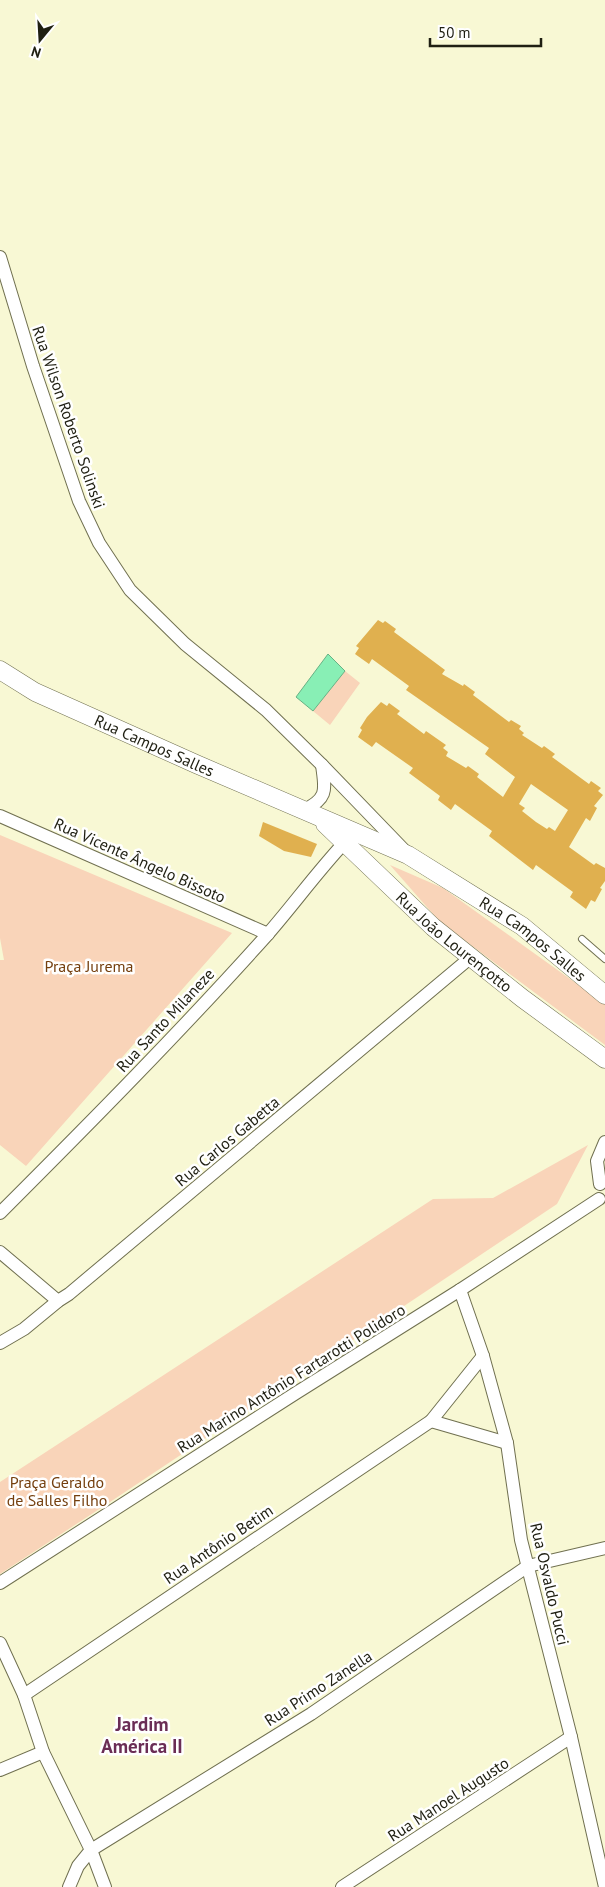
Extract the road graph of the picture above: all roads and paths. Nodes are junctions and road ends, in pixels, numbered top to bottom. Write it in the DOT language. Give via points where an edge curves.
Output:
graph roads {
  1 [pos="0,257"];
  2 [pos="0,670"];
  3 [pos="322,765"];
  4 [pos="309,812"];
  5 [pos="0,816"];
  6 [pos="344,842"];
  7 [pos="408,855"];
  8 [pos="458,886"];
  9 [pos="268,934"];
  10 [pos="582,939"];
  11 [pos="470,958"];
  12 [pos="605,959"];
  13 [pos="605,994"];
  14 [pos="605,1059"];
  15 [pos="605,1142"];
  16 [pos="603,1182"];
  17 [pos="602,1202"];
  18 [pos="0,1213"];
  19 [pos="0,1252"];
  20 [pos="460,1290"];
  21 [pos="58,1300"];
  22 [pos="0,1343"];
  23 [pos="483,1356"];
  24 [pos="431,1422"];
  25 [pos="507,1443"];
  26 [pos="605,1548"];
  27 [pos="528,1566"];
  28 [pos="0,1583"];
  29 [pos="0,1643"];
  30 [pos="24,1695"];
  31 [pos="571,1737"];
  32 [pos="44,1752"];
  33 [pos="0,1770"];
  34 [pos="91,1850"];
  35 [pos="69,1887"];
  36 [pos="105,1887"];
  37 [pos="342,1887"];
  38 [pos="605,1887"];
  1 -- 3 [label="street, Rua Wilson Roberto Solinski" via="56,438 79,501 99,543 136,597 185,644 266,710"];
  2 -- 4 [label="main road, Rua Campos Salles" via="34,692"];
  3 -- 4 [label="street" via="326,790"];
  3 -- 7 [label="street, Rua Wilson Roberto Solinski"];
  4 -- 6 [label="main road, Rua João Lourençotto"];
  4 -- 7 [label="main road, Rua Campos Salles"];
  5 -- 9 [label="street, Rua Vicente Ângelo Bissoto"];
  6 -- 8 [label="main road, Rua Campos Salles" via="374,847"];
  6 -- 9 [label="street, Rua Santo Milaneze"];
  6 -- 11 [label="main road, Rua João Lourençotto"];
  7 -- 8 [label="main road, Rua Campos Salles"];
  8 -- 13 [label="main road, Rua Campos Salles" via="522,926"];
  9 -- 18 [label="street, Rua Santo Milaneze" via="102,1111"];
  10 -- 12 [label="lane"];
  11 -- 14 [label="main road, Rua João Lourençotto"];
  11 -- 21 [label="street, Rua Carlos Gabetta"];
  15 -- 16 [label="street" via="597,1162"];
  16 -- 17 [label="street" via="597,1191"];
  17 -- 20 [label="street, Rua Marino Antônio Fartarotti Polidoro"];
  19 -- 21 [label="street"];
  20 -- 23 [label="street, Rua Osvaldo Pucci"];
  20 -- 28 [label="street, Rua Marino Antônio Fartarotti Polidoro"];
  21 -- 22 [label="street, Rua Carlos Gabetta" via="24,1329"];
  23 -- 24 [label="street, Rua Antônio Betim"];
  23 -- 25 [label="street, Rua Osvaldo Pucci"];
  24 -- 25 [label="street"];
  24 -- 30 [label="street, Rua Antônio Betim"];
  25 -- 27 [label="street, Rua Osvaldo Pucci" via="521,1540"];
  26 -- 27 [label="street, Rua Primo Zanella"];
  27 -- 31 [label="street, Rua Osvaldo Pucci"];
  27 -- 34 [label="street, Rua Primo Zanella" via="311,1714"];
  29 -- 30 [label="street"];
  30 -- 32 [label="street"];
  31 -- 37 [label="street, Rua Manoel Augusto"];
  31 -- 38 [label="street, Rua Osvaldo Pucci"];
  32 -- 33 [label="street"];
  32 -- 34 [label="street"];
  34 -- 35 [label="street, Rua Primo Zanella" via="78,1866"];
  34 -- 36 [label="street"];
}
